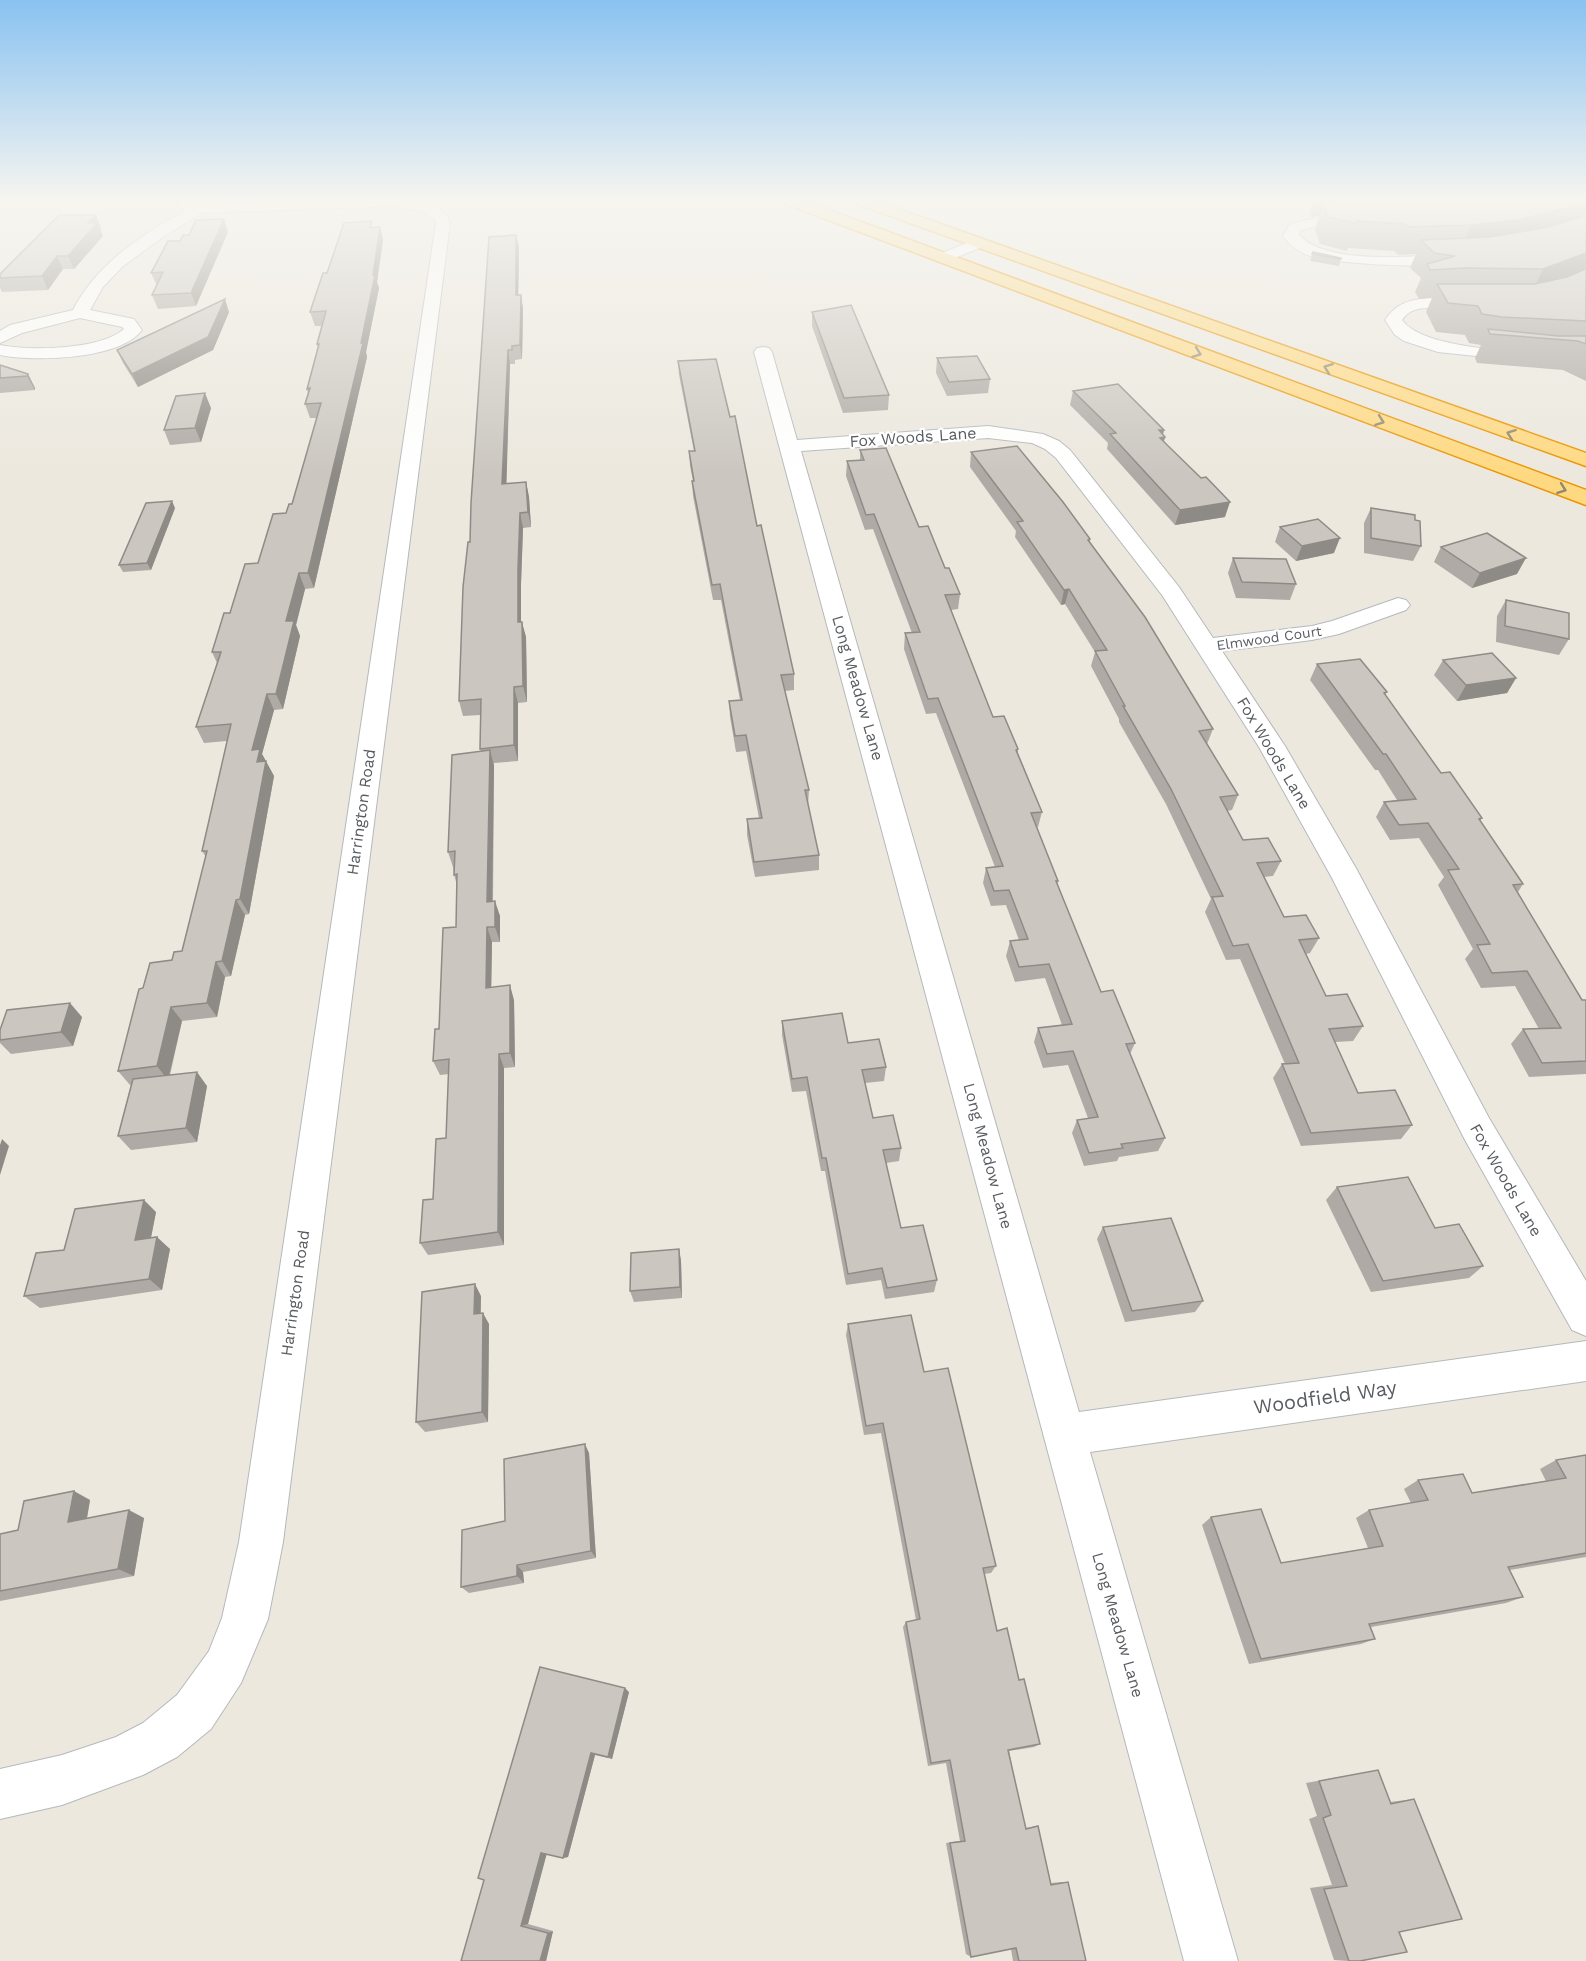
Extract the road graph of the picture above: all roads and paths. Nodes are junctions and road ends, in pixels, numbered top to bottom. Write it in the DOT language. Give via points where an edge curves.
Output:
graph roads {
  1 [pos="91,292"];
  2 [pos="434,292"];
  3 [pos="1033,292"];
  4 [pos="1115,292"];
  5 [pos="1489,306"];
  6 [pos="80,313"];
  7 [pos="0,338"];
  8 [pos="0,350"];
  9 [pos="763,352"];
  10 [pos="1586,358"];
  11 [pos="790,446"];
  12 [pos="1586,460"];
  13 [pos="1586,498"];
  14 [pos="1398,605"];
  15 [pos="1208,646"];
  16 [pos="1586,1317"];
  17 [pos="1586,1361"];
  18 [pos="1065,1435"];
  19 [pos="0,1794"];
  20 [pos="1211,1961"];
  1 -- 6 [label="street"];
  2 -- 19 [label="street, Harrington Road" via="261,1542 245,1619 225,1667 194,1712 160,1740 126,1758 62,1780"];
  3 -- 13 [label="highway, one-way"];
  12 -- 4 [label="highway, one-way"];
  5 -- 10 [label="street" via="1411,305 1395,314 1393,320 1410,337 1438,347"];
  6 -- 7 [label="street" via="16,328"];
  6 -- 8 [label="street" via="128,322 133,330 126,339 98,348 18,353"];
  9 -- 11 [label="street, Long Meadow Lane"];
  11 -- 15 [label="street, Fox Woods Lane" via="988,432 1016,434 1052,445 1128,534"];
  11 -- 18 [label="street, Long Meadow Lane"];
  14 -- 15 [label="street, Elmwood Court" via="1312,633"];
  15 -- 16 [label="street, Fox Woods Lane" via="1272,746 1353,889 1477,1129"];
  17 -- 18 [label="street, Woodfield Way"];
  18 -- 20 [label="street, Long Meadow Lane"];
}
